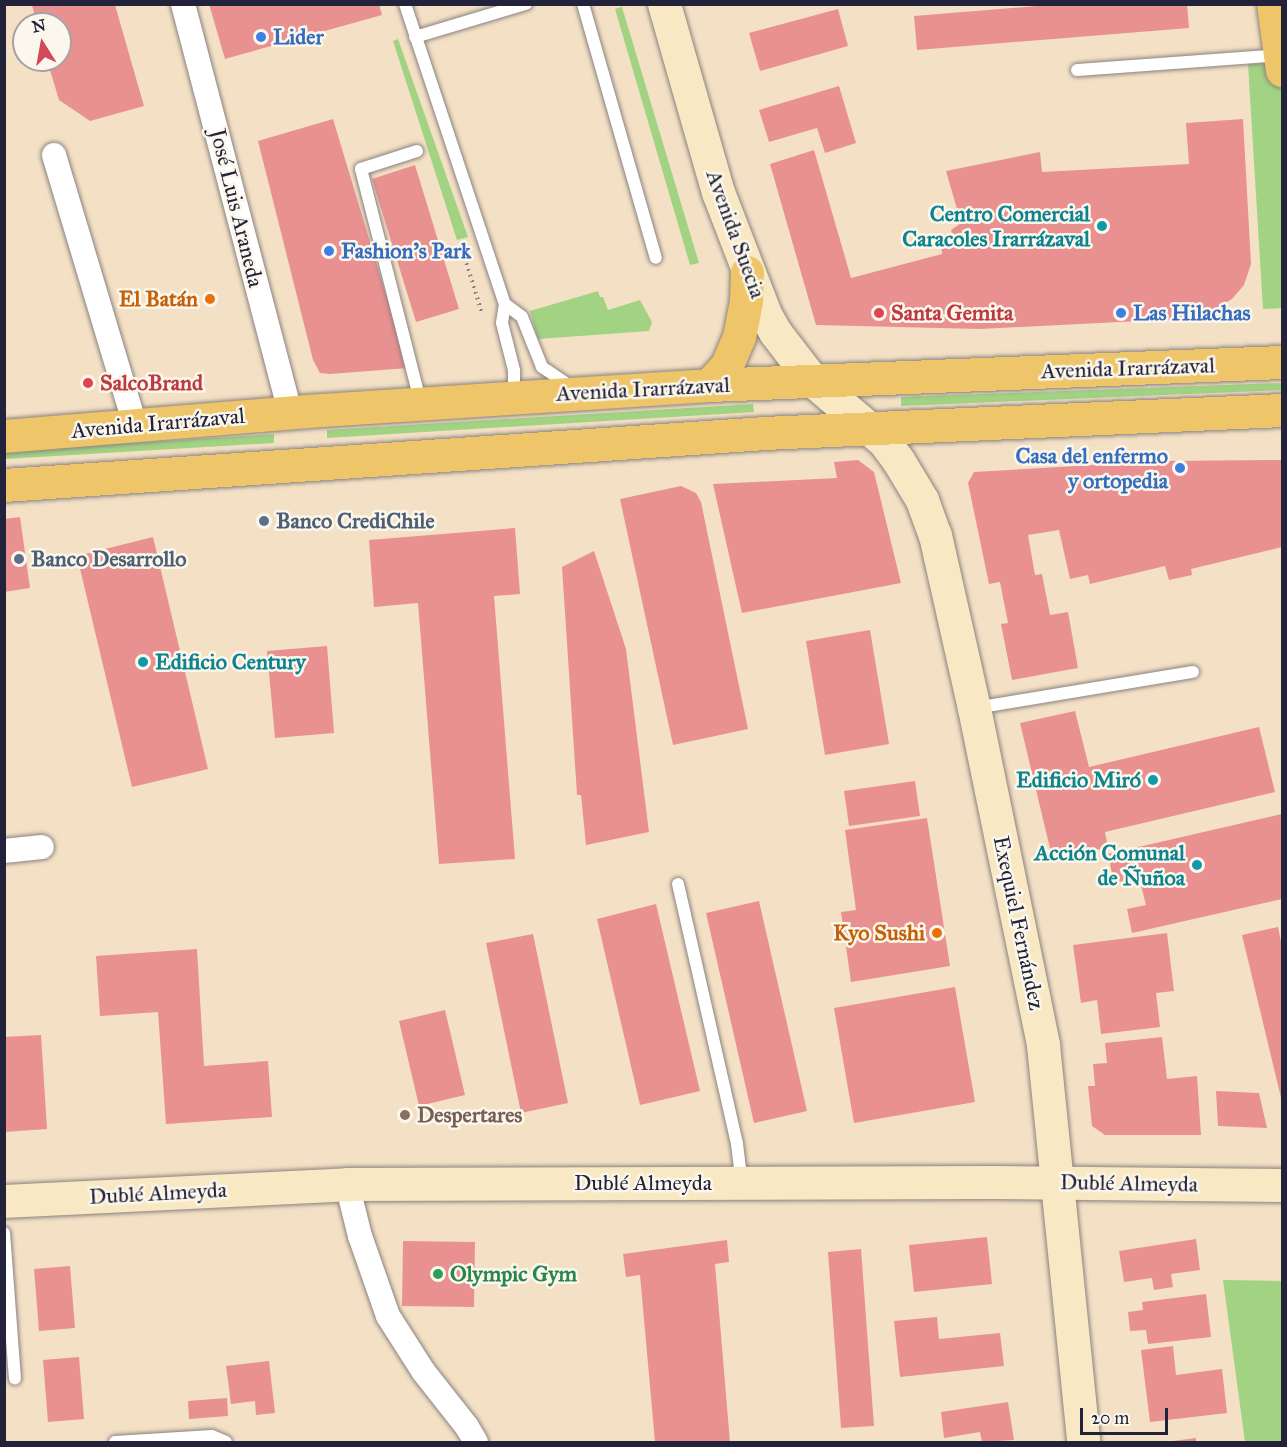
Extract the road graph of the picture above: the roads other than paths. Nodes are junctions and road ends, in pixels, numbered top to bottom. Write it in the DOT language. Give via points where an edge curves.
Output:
graph roads {
  1 [pos="183,4"];
  2 [pos="405,4"];
  3 [pos="526,4"];
  4 [pos="583,4"];
  5 [pos="664,4"];
  6 [pos="1273,4"];
  7 [pos="415,37"];
  8 [pos="1281,62"];
  9 [pos="1077,70"];
  10 [pos="417,151"];
  11 [pos="54,155"];
  12 [pos="656,258"];
  13 [pos="747,272"];
  14 [pos="505,304"];
  15 [pos="1282,362"];
  16 [pos="812,380"];
  17 [pos="709,385"];
  18 [pos="584,393"];
  19 [pos="514,397"];
  20 [pos="421,403"];
  21 [pos="1282,410"];
  22 [pos="290,413"];
  23 [pos="135,425"];
  24 [pos="869,429"];
  25 [pos="4,436"];
  26 [pos="4,485"];
  27 [pos="1193,672"];
  28 [pos="974,708"];
  29 [pos="42,847"];
  30 [pos="4,850"];
  31 [pos="678,884"];
  32 [pos="742,1182"];
  33 [pos="1057,1182"];
  34 [pos="347,1184"];
  35 [pos="1282,1185"];
  36 [pos="4,1201"];
  37 [pos="4,1233"];
  38 [pos="15,1379"];
  39 [pos="115,1443"];
  40 [pos="226,1443"];
  41 [pos="476,1443"];
  42 [pos="1083,1443"];
  1 -- 22 [label="street, José Luis Araneda"];
  2 -- 7 [label="lane"];
  3 -- 7 [label="lane"];
  4 -- 12 [label="lane"];
  5 -- 13 [label="street, Avenida Suecia" via="718,192"];
  6 -- 8 [label="main road"];
  7 -- 14 [label="lane"];
  8 -- 9 [label="lane"];
  10 -- 20 [label="lane" via="361,169"];
  11 -- 23 [label="street"];
  13 -- 16 [label="street, Avenida Suecia" via="775,333"];
  13 -- 17 [label="main road" via="740,337 727,365"];
  14 -- 18 [label="lane" via="522,318 542,367"];
  14 -- 19 [label="lane" via="502,323 514,370"];
  15 -- 16 [label="main road, Avenida Irarrázaval"];
  16 -- 17 [label="main road, Avenida Irarrázaval"];
  16 -- 24 [label="street, Avenida Suecia"];
  17 -- 18 [label="main road, Avenida Irarrázaval"];
  18 -- 19 [label="main road, Avenida Irarrázaval"];
  19 -- 20 [label="main road, Avenida Irarrázaval"];
  20 -- 22 [label="main road, Avenida Irarrázaval"];
  21 -- 24 [label="main road"];
  22 -- 23 [label="main road, Avenida Irarrázaval"];
  23 -- 25 [label="main road, Avenida Irarrázaval"];
  24 -- 26 [label="main road"];
  24 -- 28 [label="street, Exequiel Fernández" via="884,441 922,500 935,535"];
  27 -- 28 [label="lane"];
  28 -- 33 [label="street, Exequiel Fernández" via="1033,989 1050,1097"];
  29 -- 30 [label="street"];
  31 -- 32 [label="lane" via="737,1144"];
  32 -- 33 [label="street, Dublé Almeyda"];
  32 -- 34 [label="street, Dublé Almeyda"];
  33 -- 35 [label="street, Dublé Almeyda"];
  33 -- 42 [label="street, Exequiel Fernández"];
  34 -- 36 [label="street, Dublé Almeyda"];
  34 -- 41 [label="street" via="360,1236 388,1316"];
  37 -- 38 [label="lane"];
  39 -- 40 [label="lane" via="212,1436"];
}
